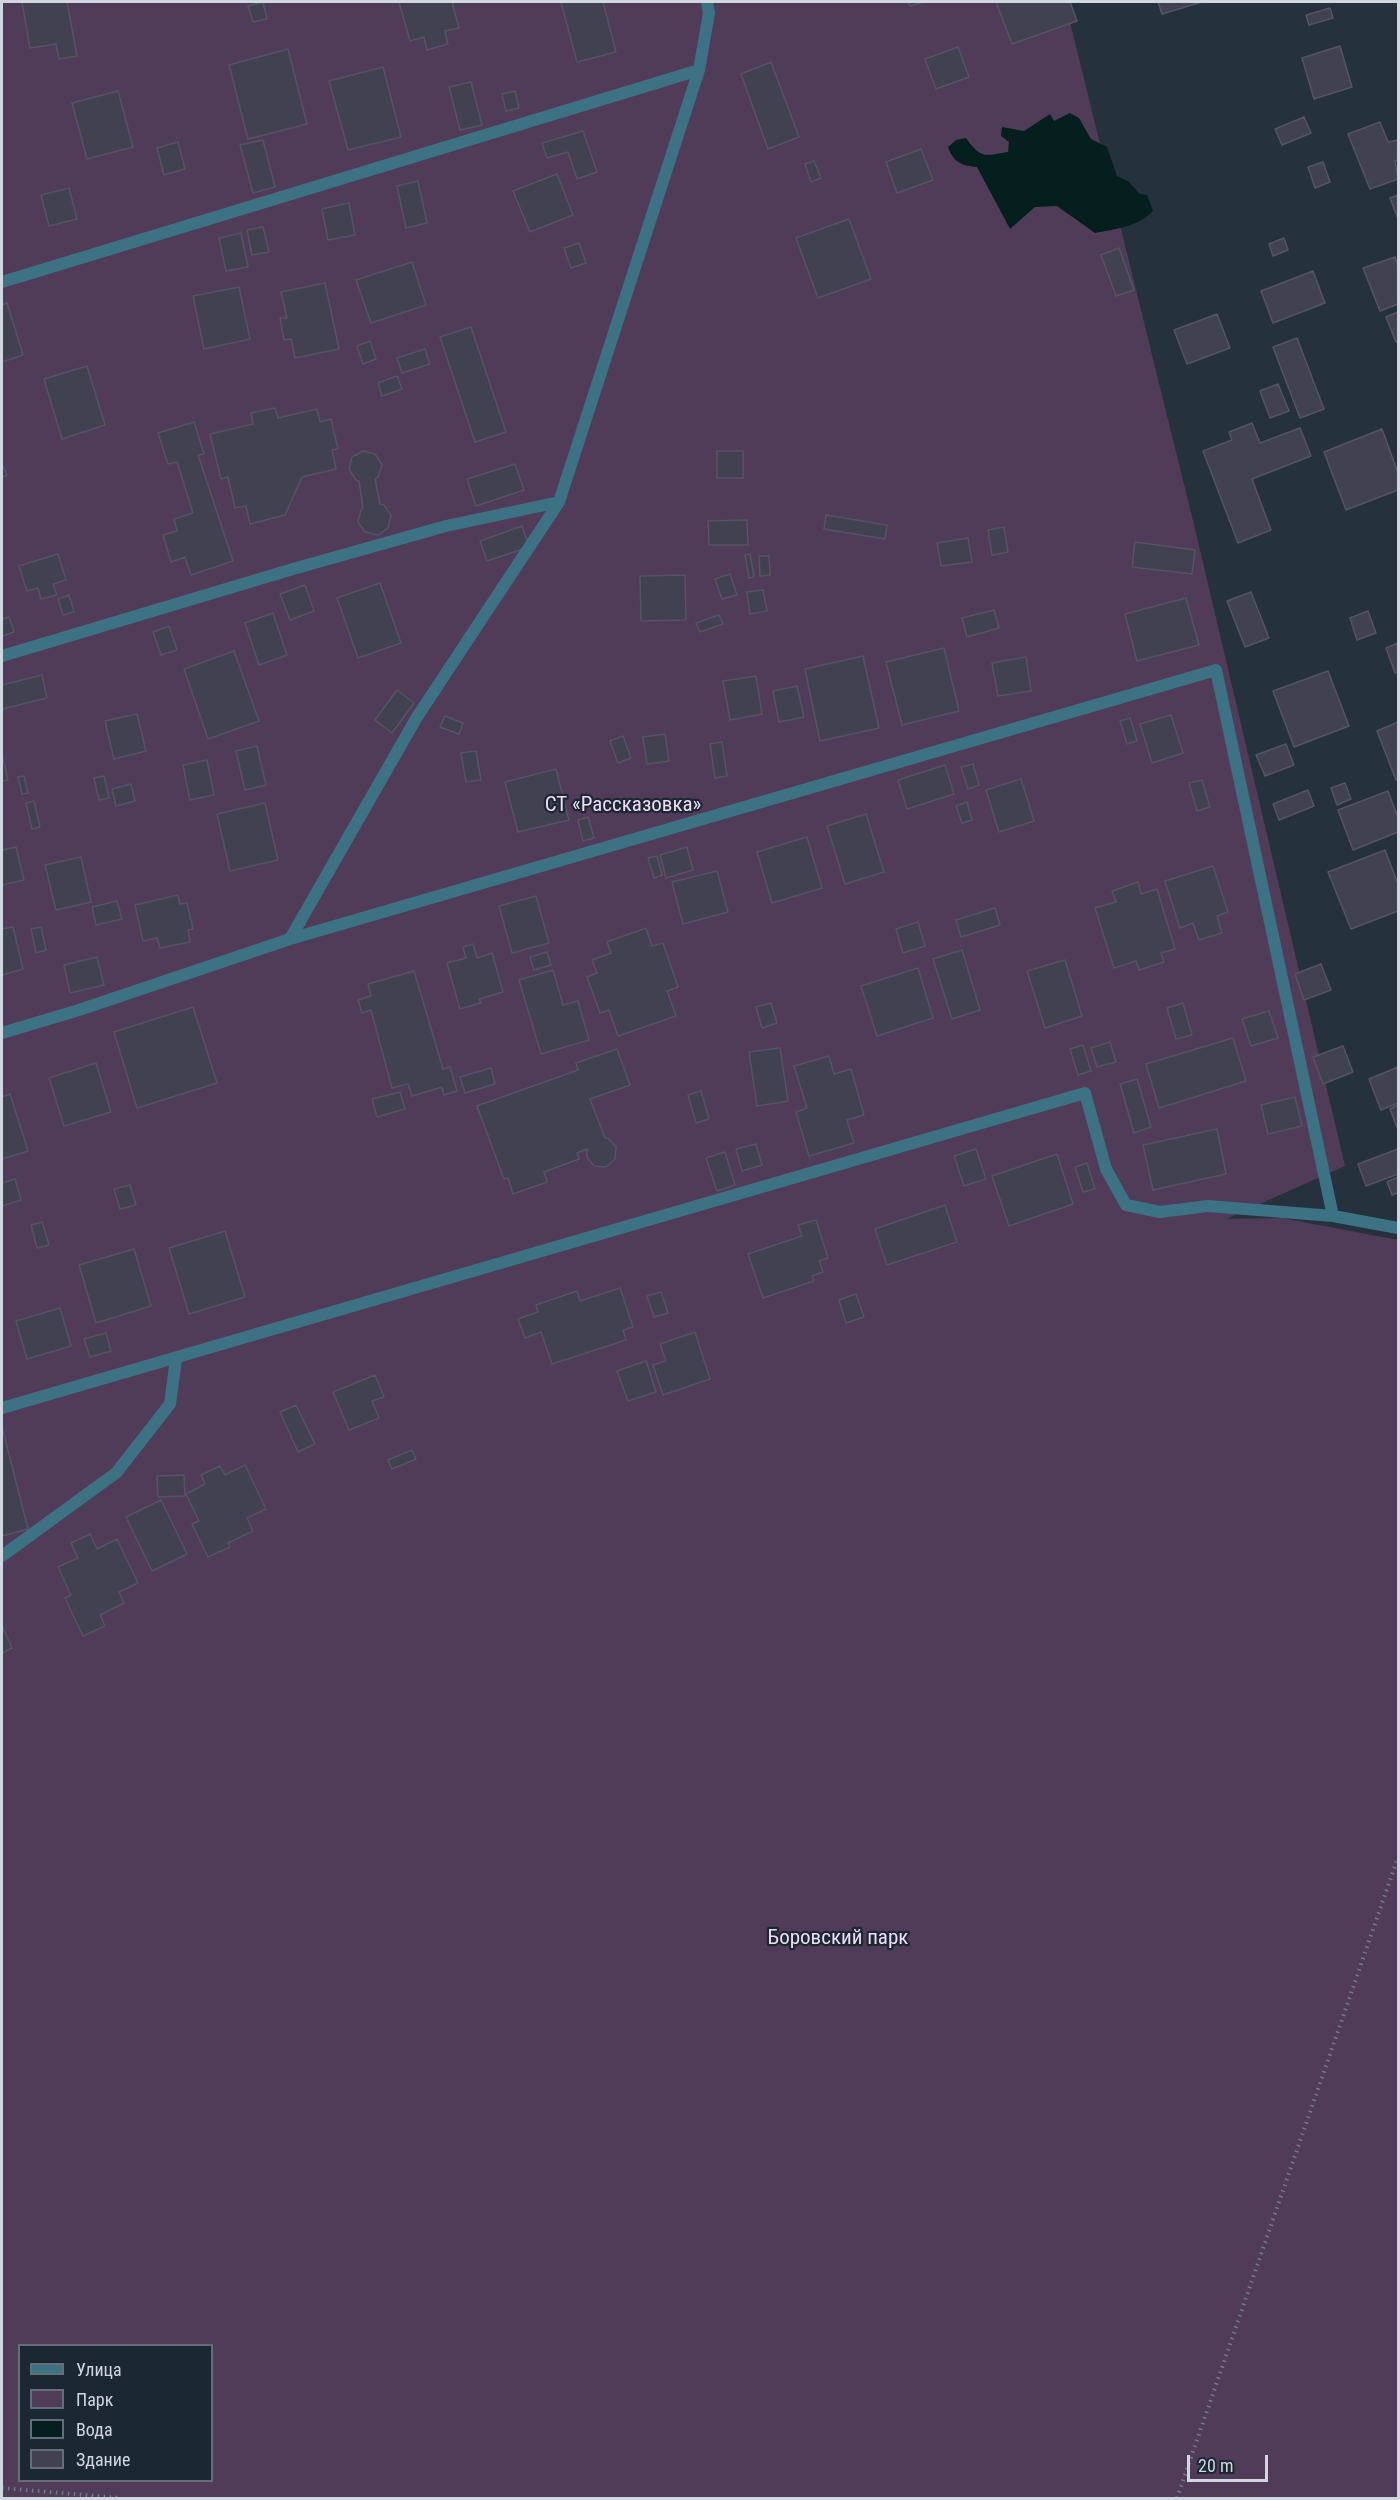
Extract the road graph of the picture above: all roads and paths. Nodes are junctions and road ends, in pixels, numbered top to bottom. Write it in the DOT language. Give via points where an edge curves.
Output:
graph roads {
  1 [pos="707,2"];
  2 [pos="699,70"];
  3 [pos="2,282"];
  4 [pos="559,502"];
  5 [pos="2,656"];
  6 [pos="290,939"];
  7 [pos="2,1034"];
  8 [pos="1333,1216"];
  9 [pos="1398,1228"];
  10 [pos="176,1359"];
  11 [pos="2,1408"];
  12 [pos="2,1556"];
  13 [pos="1398,1857"];
  14 [pos="2,2488"];
  15 [pos="121,2499"];
  16 [pos="1177,2499"];
  1 -- 2 [label="street" via="709,13"];
  2 -- 3 [label="street"];
  2 -- 4 [label="street"];
  4 -- 5 [label="street" via="435,529"];
  4 -- 6 [label="street" via="417,717"];
  6 -- 7 [label="street"];
  6 -- 8 [label="street" via="1216,670"];
  8 -- 9 [label="street"];
  8 -- 10 [label="street" via="1208,1206 1160,1212 1126,1205 1106,1169 1085,1093"];
  10 -- 11 [label="street"];
  10 -- 12 [label="street" via="170,1404 116,1473"];
  13 -- 16 [label="path"];
  14 -- 15 [label="path"];
}
